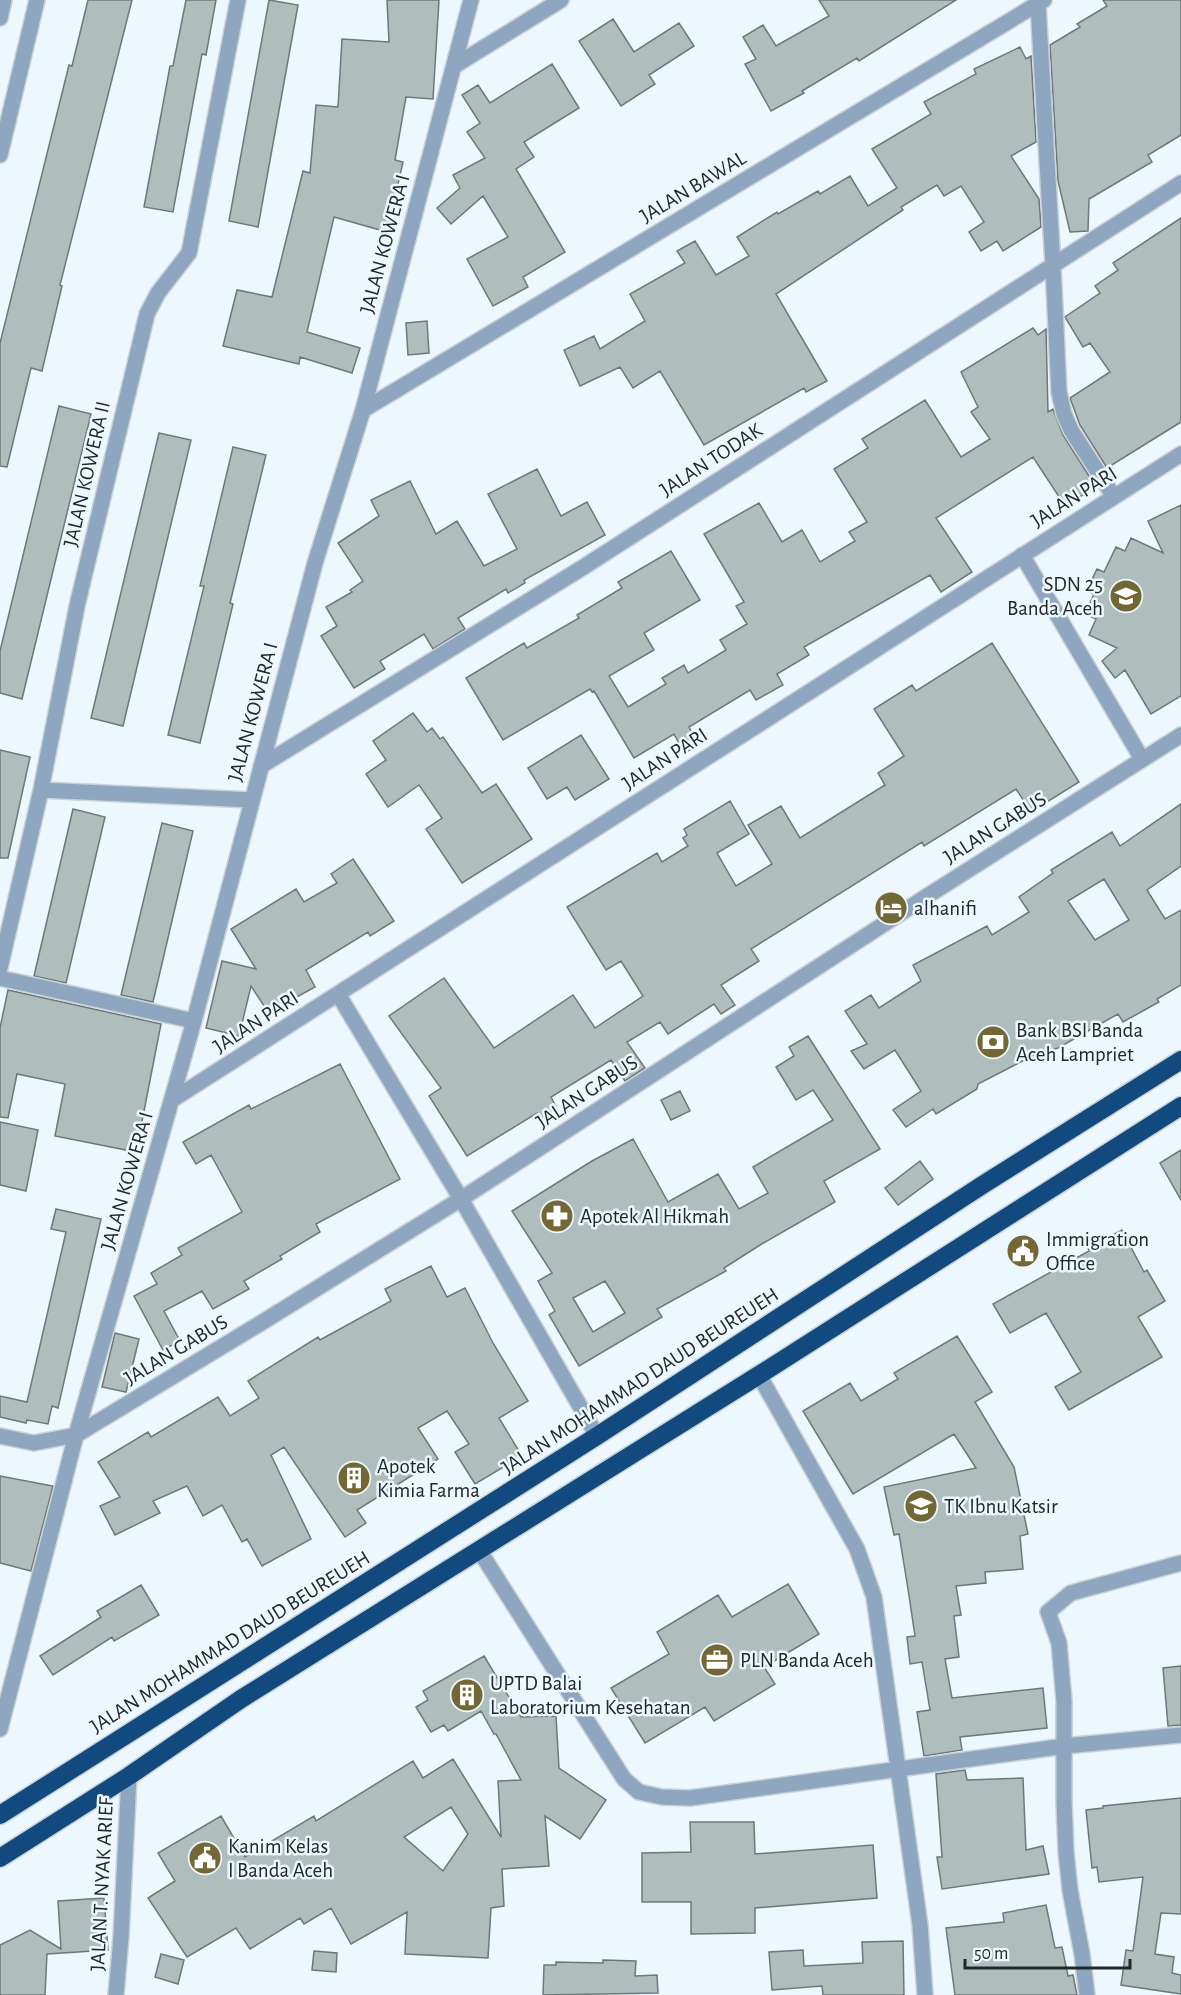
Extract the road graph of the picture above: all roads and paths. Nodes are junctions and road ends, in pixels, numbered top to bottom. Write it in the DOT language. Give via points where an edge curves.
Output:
graph roads {
  1 [pos="4,0"];
  2 [pos="37,0"];
  3 [pos="238,0"];
  4 [pos="471,0"];
  5 [pos="561,0"];
  6 [pos="1041,2"];
  7 [pos="0,18"];
  8 [pos="454,66"];
  9 [pos="0,155"];
  10 [pos="1181,183"];
  11 [pos="1053,266"];
  12 [pos="363,410"];
  13 [pos="1181,454"];
  14 [pos="1114,497"];
  15 [pos="1022,555"];
  16 [pos="1181,735"];
  17 [pos="1142,759"];
  18 [pos="261,766"];
  19 [pos="41,790"];
  20 [pos="252,800"];
  21 [pos="0,968"];
  22 [pos="0,978"];
  23 [pos="338,994"];
  24 [pos="194,1021"];
  25 [pos="1181,1059"];
  26 [pos="172,1100"];
  27 [pos="1181,1106"];
  28 [pos="461,1199"];
  29 [pos="759,1375"];
  30 [pos="76,1435"];
  31 [pos="0,1436"];
  32 [pos="597,1436"];
  33 [pos="479,1550"];
  34 [pos="1181,1563"];
  35 [pos="0,1729"];
  36 [pos="1181,1735"];
  37 [pos="1065,1746"];
  38 [pos="898,1770"];
  39 [pos="129,1776"];
  40 [pos="0,1815"];
  41 [pos="0,1858"];
  42 [pos="116,1995"];
  43 [pos="925,1995"];
  44 [pos="1087,1995"];
  1 -- 7 [label="street"];
  2 -- 9 [label="street"];
  3 -- 19 [label="street, JALAN KOWERA II" via="189,253 147,314 77,606"];
  4 -- 8 [label="street, JALAN KOWERA I"];
  5 -- 8 [label="street"];
  6 -- 11 [label="street"];
  6 -- 12 [label="street, JALAN BAWAL"];
  8 -- 12 [label="street, JALAN KOWERA I"];
  10 -- 11 [label="street, JALAN TODAK"];
  11 -- 14 [label="street" via="1060,402 1071,430"];
  11 -- 18 [label="street, JALAN TODAK" via="582,568"];
  12 -- 18 [label="street, JALAN KOWERA I" via="315,563"];
  13 -- 14 [label="street, JALAN PARI"];
  14 -- 15 [label="street, JALAN PARI"];
  15 -- 17 [label="street"];
  15 -- 23 [label="street, JALAN PARI"];
  16 -- 17 [label="street, JALAN GABUS"];
  17 -- 28 [label="street, JALAN GABUS"];
  18 -- 20 [label="street, JALAN KOWERA I"];
  19 -- 20 [label="street"];
  19 -- 21 [label="street, JALAN KOWERA II"];
  20 -- 24 [label="street, JALAN KOWERA I"];
  22 -- 24 [label="street"];
  23 -- 26 [label="street, JALAN PARI"];
  23 -- 28 [label="street"];
  24 -- 26 [label="street, JALAN KOWERA I"];
  25 -- 32 [label="highway, JALAN MOHAMMAD DAUD BEUREUEH"];
  26 -- 30 [label="street, JALAN KOWERA I"];
  27 -- 29 [label="highway"];
  28 -- 30 [label="street, JALAN GABUS"];
  28 -- 32 [label="street"];
  29 -- 33 [label="highway"];
  29 -- 38 [label="street" via="857,1549 874,1597"];
  30 -- 31 [label="street, JALAN GABUS" via="34,1443"];
  30 -- 35 [label="street, JALAN KOWERA I"];
  32 -- 40 [label="highway, JALAN MOHAMMAD DAUD BEUREUEH"];
  33 -- 38 [label="street" via="624,1779 639,1792 690,1798"];
  33 -- 39 [label="highway" via="242,1699"];
  34 -- 37 [label="street" via="1071,1593 1048,1612 1059,1643"];
  36 -- 37 [label="street"];
  37 -- 38 [label="street"];
  37 -- 44 [label="street" via="1066,1852"];
  38 -- 43 [label="street" via="920,1925"];
  39 -- 41 [label="highway"];
  39 -- 42 [label="street, JALAN T. NYAK ARIEF"];
}
